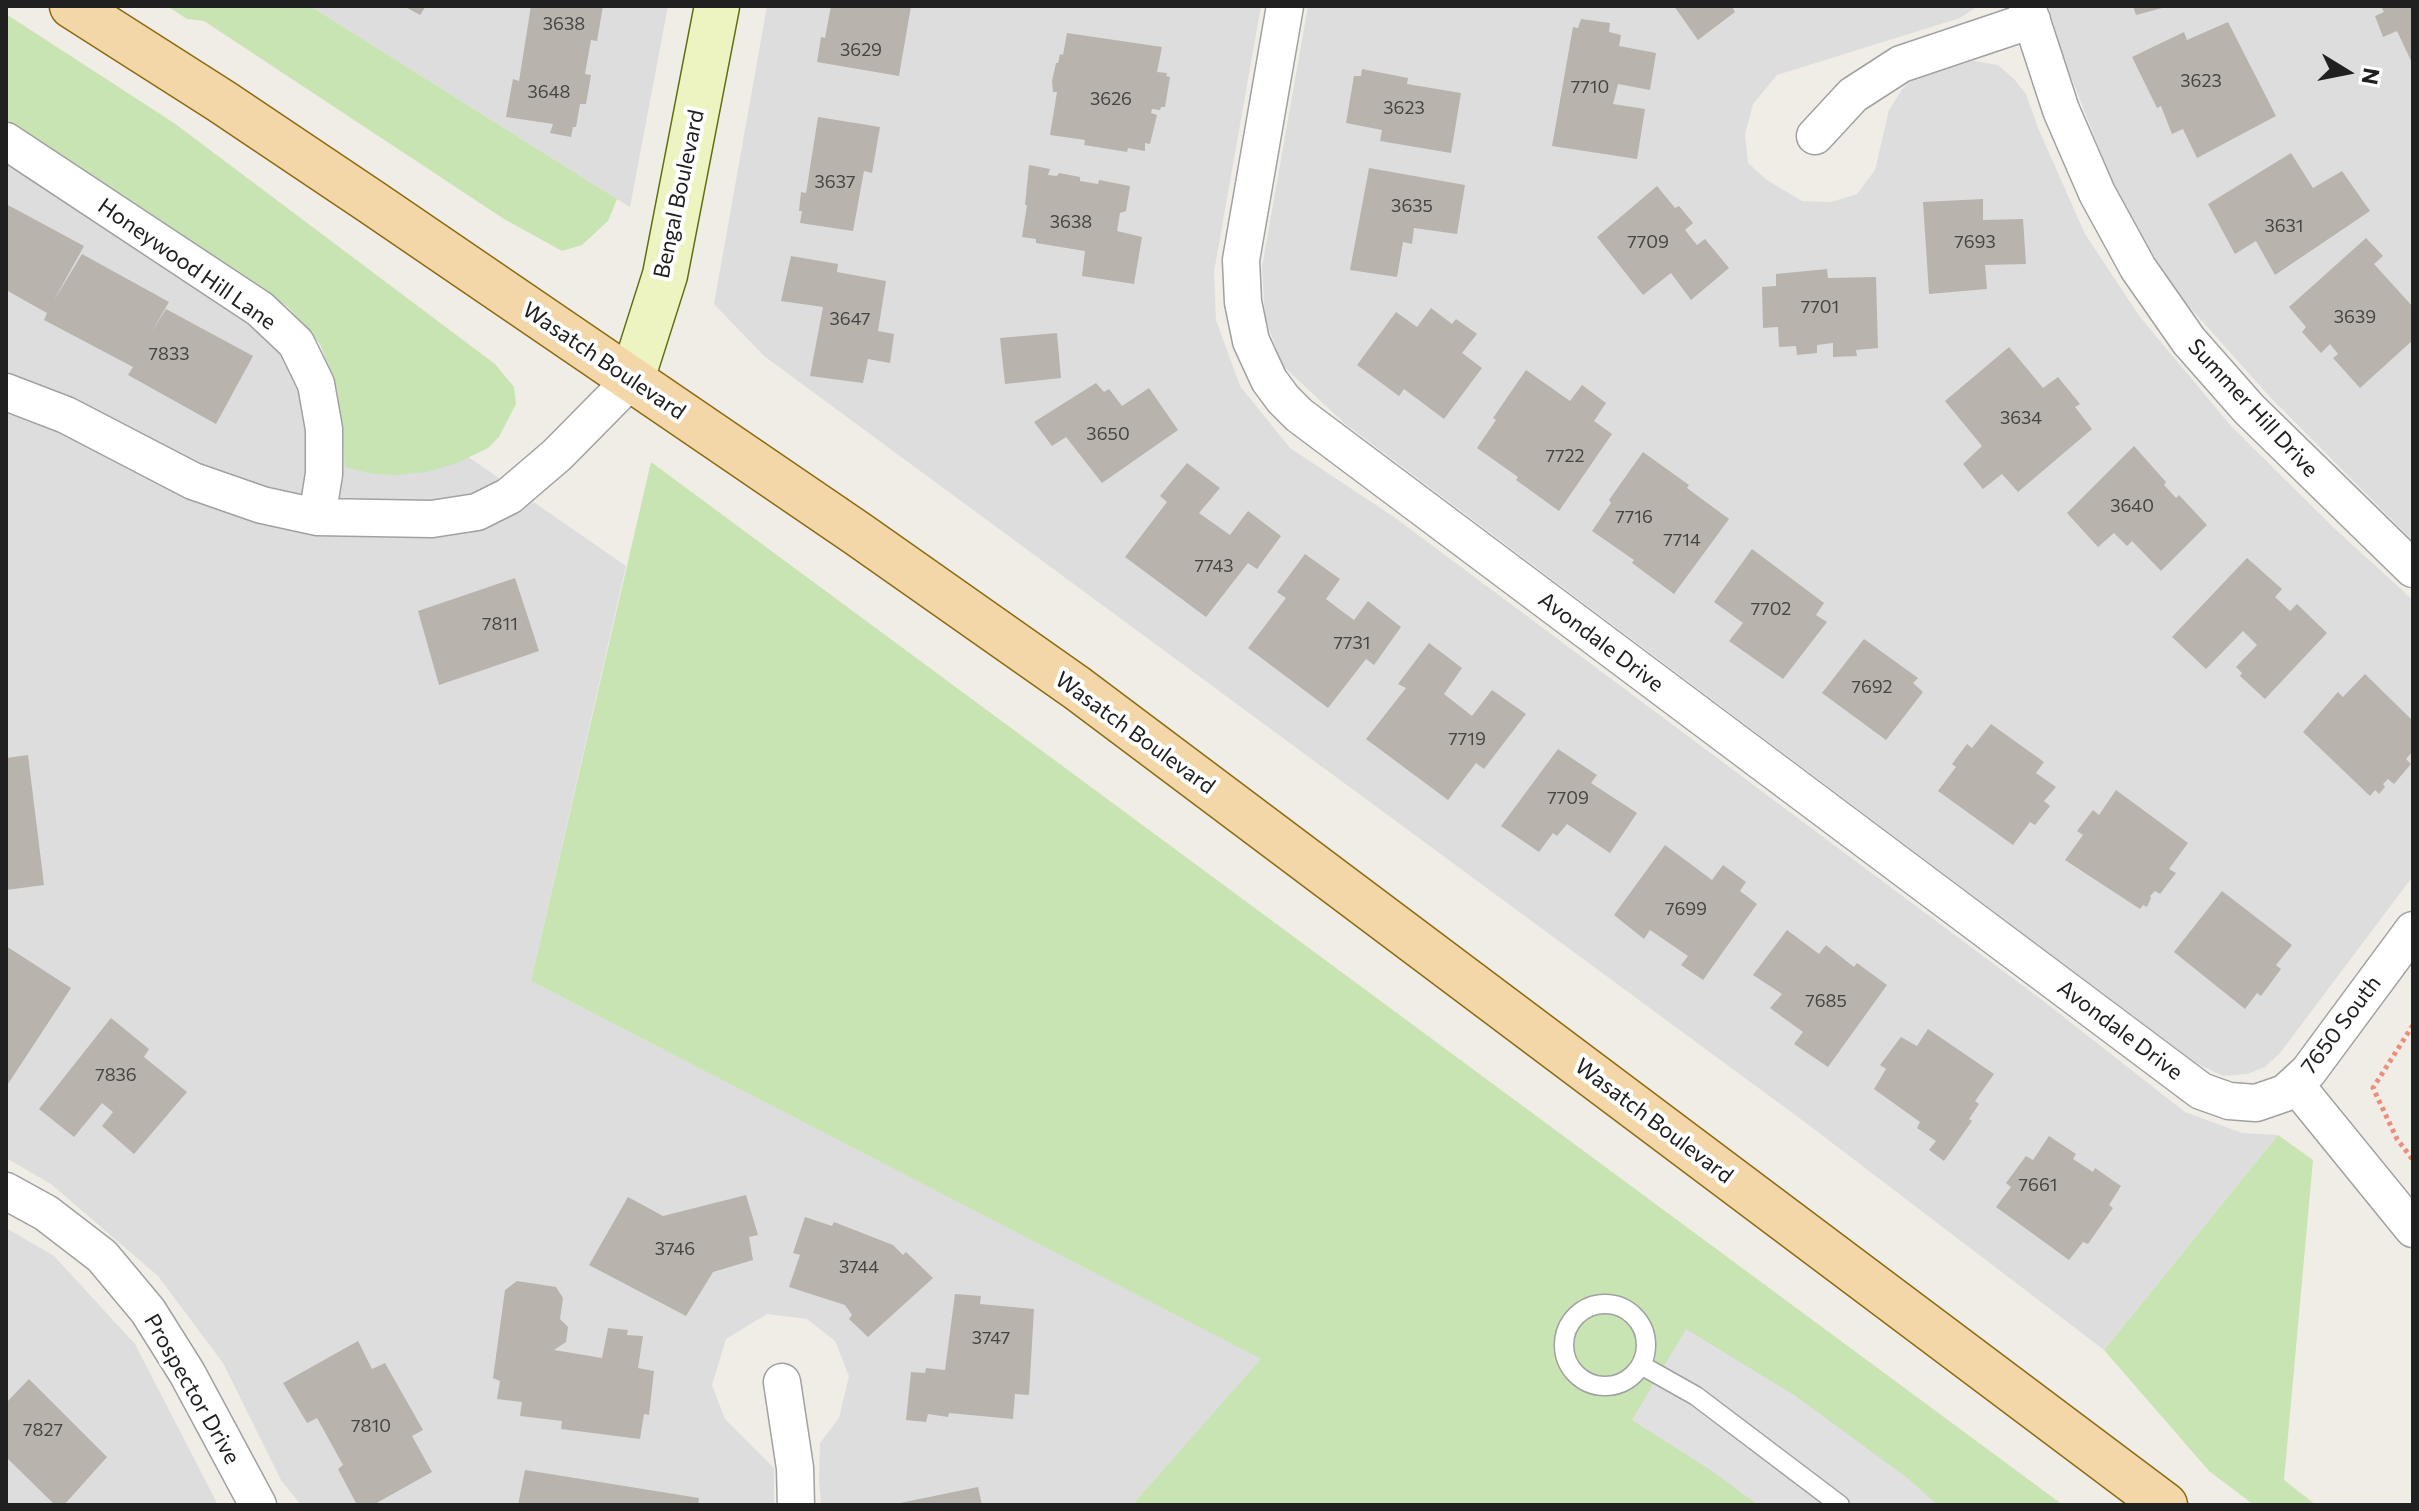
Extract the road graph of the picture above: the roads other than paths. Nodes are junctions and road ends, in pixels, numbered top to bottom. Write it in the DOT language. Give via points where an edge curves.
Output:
graph roads {
  1 [pos="72,6"];
  2 [pos="717,6"];
  3 [pos="1285,6"];
  4 [pos="2030,13"];
  5 [pos="1815,136"];
  6 [pos="6,141"];
  7 [pos="632,379"];
  8 [pos="6,392"];
  9 [pos="317,517"];
  10 [pos="2413,569"];
  11 [pos="2413,930"];
  12 [pos="2295,1084"];
  13 [pos="2256,1103"];
  14 [pos="6,1191"];
  15 [pos="2413,1229"];
  16 [pos="1641,1365"];
  17 [pos="782,1382"];
  18 [pos="258,1505"];
  19 [pos="796,1505"];
  20 [pos="1840,1505"];
  21 [pos="2165,1505"];
  1 -- 7 [label="main road, Wasatch Boulevard"];
  2 -- 7 [label="main road, Bengal Boulevard" via="665,275"];
  3 -- 13 [label="street, Avondale Drive" via="1241,260 1251,341 1283,399 2201,1091"];
  4 -- 5 [label="street" via="1901,64 1853,95"];
  4 -- 10 [label="street, Summer Hill Drive" via="2061,110 2097,193 2147,281 2189,341 2249,409"];
  6 -- 9 [label="street, Honeywood Hill Lane" via="260,309 296,343 316,384 324,429"];
  7 -- 9 [label="street" via="557,455 509,496 477,512 432,519"];
  7 -- 21 [label="main road, Wasatch Boulevard" via="1077,688"];
  8 -- 9 [label="street" via="66,415 193,481"];
  11 -- 12 [label="street, 7650 South"];
  12 -- 13 [label="street, 7650 South"];
  12 -- 15 [label="street"];
  14 -- 18 [label="street, Prospector Drive" via="46,1213 102,1256 148,1311"];
  16 -- 16 [label="lane" via="1645,1337 1632,1314 1620,1306 1593,1305 1571,1321 1563,1346 1573,1372 1583,1380 1596,1386 1622,1383"];
  16 -- 20 [label="lane" via="1696,1396"];
  17 -- 19 [label="street"];
}
